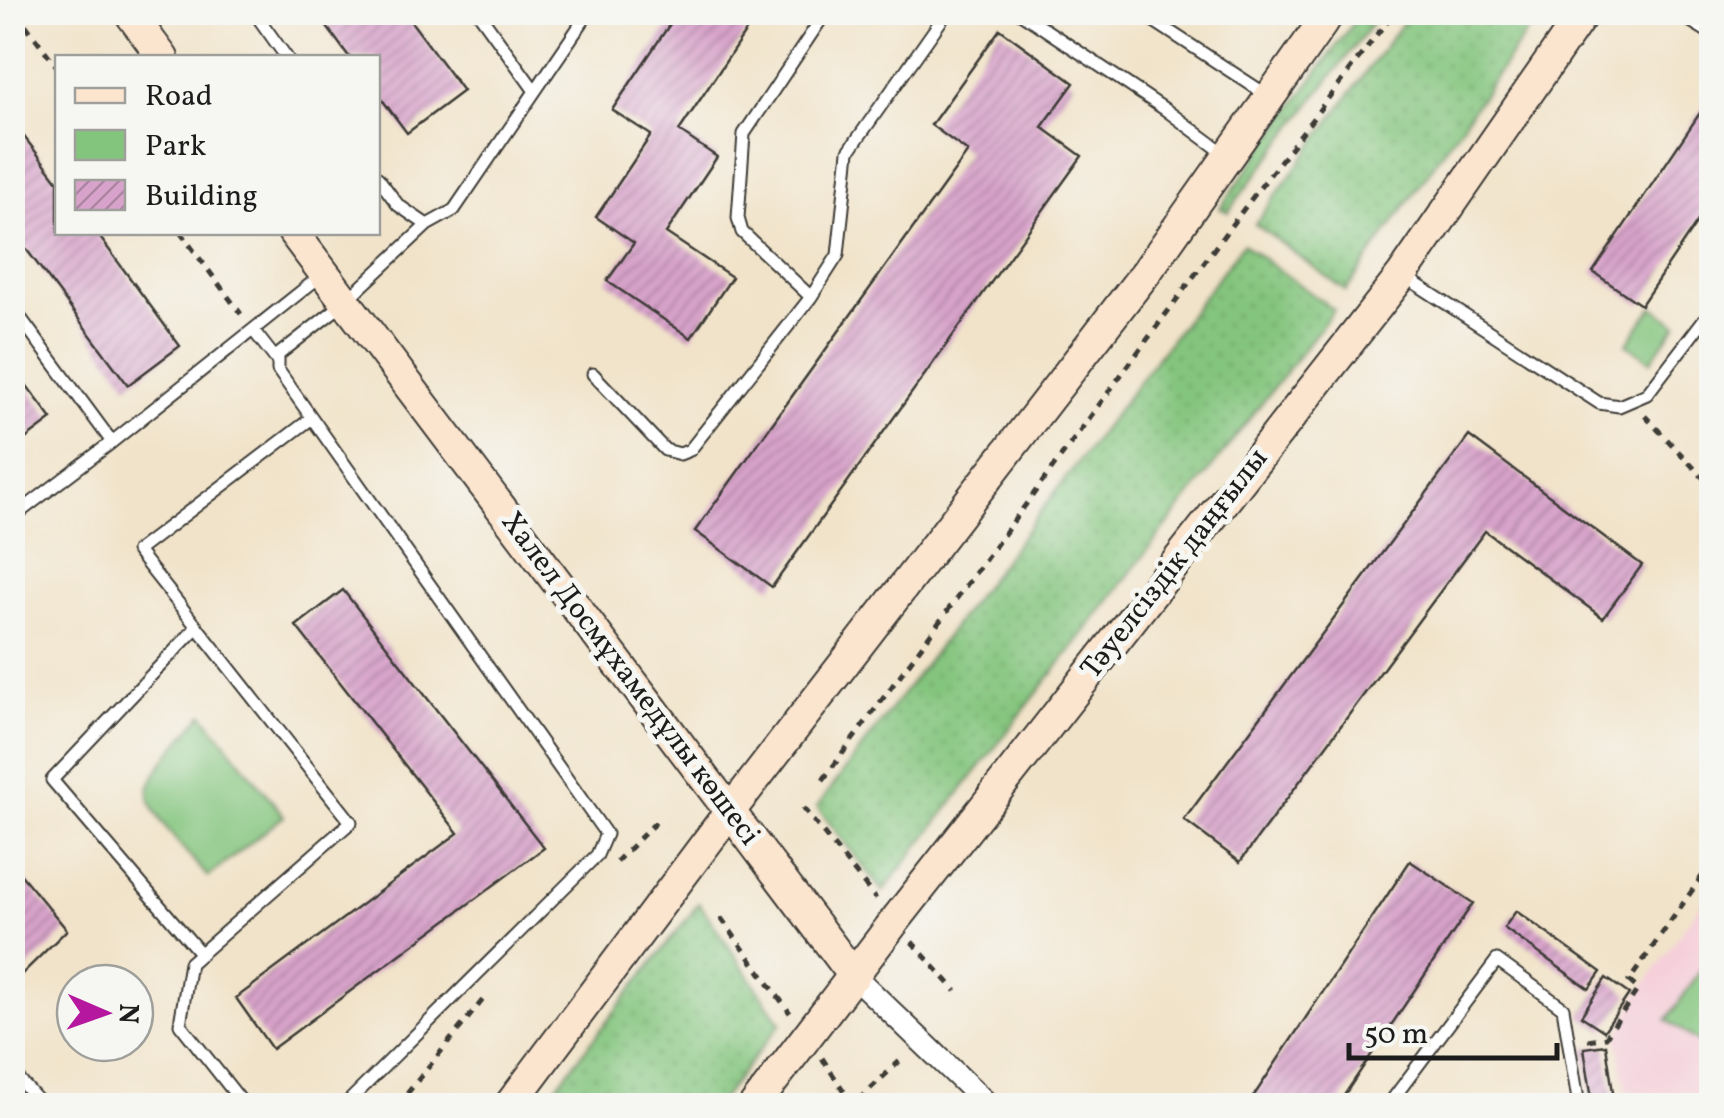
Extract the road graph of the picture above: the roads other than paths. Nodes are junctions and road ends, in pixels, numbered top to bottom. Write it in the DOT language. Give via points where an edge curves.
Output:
graph roads {
  1 [pos="129,12"];
  2 [pos="254,12"];
  3 [pos="478,12"];
  4 [pos="589,12"];
  5 [pos="826,12"];
  6 [pos="947,12"];
  7 [pos="1019,12"];
  8 [pos="1140,12"];
  9 [pos="1330,12"];
  10 [pos="1584,12"];
  11 [pos="1676,12"];
  12 [pos="1712,34"];
  13 [pos="161,55"];
  14 [pos="286,55"];
  15 [pos="536,92"];
  16 [pos="1270,97"];
  17 [pos="1228,156"];
  18 [pos="380,181"];
  19 [pos="427,225"];
  20 [pos="294,235"];
  21 [pos="323,274"];
  22 [pos="1402,275"];
  23 [pos="811,297"];
  24 [pos="344,303"];
  25 [pos="12,307"];
  26 [pos="1712,308"];
  27 [pos="17,324"];
  28 [pos="252,330"];
  29 [pos="278,362"];
  30 [pos="594,374"];
  31 [pos="312,418"];
  32 [pos="112,442"];
  33 [pos="12,518"];
  34 [pos="198,626"];
  35 [pos="730,810"];
  36 [pos="201,954"];
  37 [pos="854,976"];
  38 [pos="12,1072"];
  39 [pos="42,1106"];
  40 [pos="245,1106"];
  41 [pos="344,1106"];
  42 [pos="509,1106"];
  43 [pos="754,1106"];
  44 [pos="989,1106"];
  45 [pos="1391,1106"];
  46 [pos="1579,1106"];
  1 -- 13 [label="street"];
  2 -- 14 [label="lane"];
  3 -- 15 [label="lane"];
  4 -- 15 [label="lane"];
  5 -- 23 [label="lane" via="744,134 738,218 742,232"];
  6 -- 23 [label="lane" via="849,151 838,255"];
  7 -- 17 [label="lane"];
  8 -- 16 [label="lane"];
  9 -- 16 [label="street"];
  10 -- 22 [label="street, Тәуелсіздік даңғылы"];
  11 -- 12 [label="lane"];
  15 -- 19 [label="lane" via="454,210"];
  16 -- 17 [label="street"];
  17 -- 35 [label="street" via="1147,271"];
  18 -- 19 [label="lane" via="398,205"];
  19 -- 24 [label="lane"];
  20 -- 21 [label="street, Халел Досмұхамедұлы көшесі"];
  21 -- 24 [label="street, Халел Досмұхамедұлы көшесі"];
  21 -- 28 [label="lane"];
  22 -- 26 [label="lane" via="1599,403 1619,406 1648,394"];
  22 -- 37 [label="street, Тәуелсіздік даңғылы"];
  23 -- 30 [label="lane" via="690,450 680,454 665,450"];
  24 -- 29 [label="lane" via="278,355"];
  24 -- 35 [label="street, Халел Досмұхамедұлы көшесі"];
  25 -- 27 [label="lane"];
  27 -- 32 [label="lane"];
  28 -- 29 [label="lane"];
  28 -- 32 [label="lane"];
  29 -- 31 [label="lane"];
  31 -- 34 [label="lane" via="137,550"];
  31 -- 41 [label="lane" via="606,834 598,855"];
  32 -- 33 [label="lane"];
  34 -- 36 [label="lane" via="52,780"];
  34 -- 36 [label="lane" via="351,822"];
  35 -- 37 [label="street, Халел Досмұхамедұлы көшесі"];
  35 -- 42 [label="street"];
  36 -- 40 [label="lane" via="190,963 180,1024"];
  37 -- 43 [label="street, Тәуелсіздік даңғылы"];
  37 -- 44 [label="street, Халел Досмұхамедұлы көшесі"];
  38 -- 39 [label="lane"];
  45 -- 46 [label="lane" via="1497,960 1563,1008"];
}
